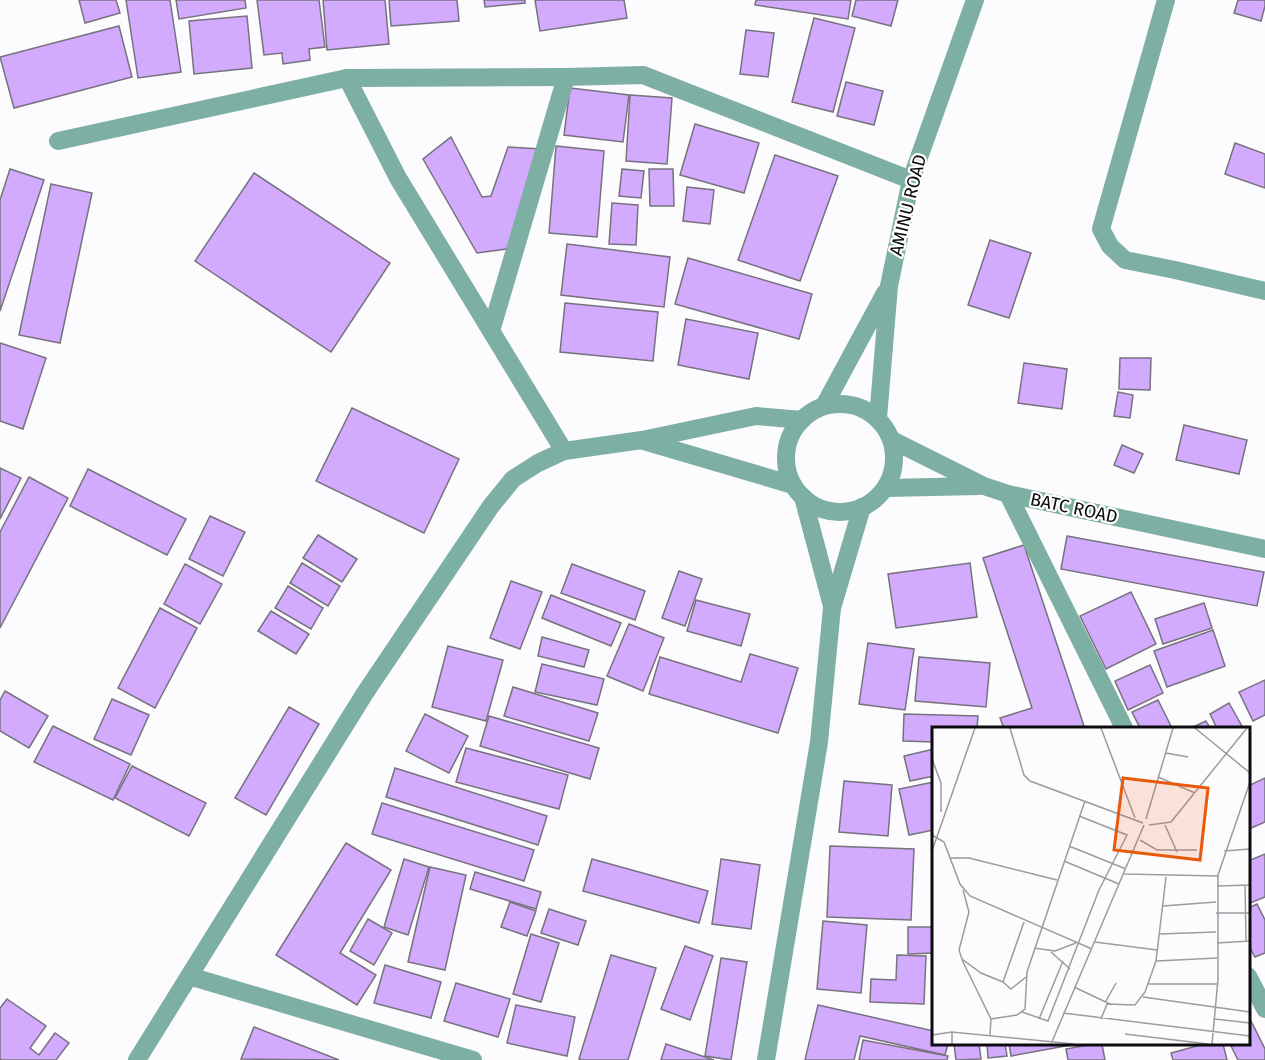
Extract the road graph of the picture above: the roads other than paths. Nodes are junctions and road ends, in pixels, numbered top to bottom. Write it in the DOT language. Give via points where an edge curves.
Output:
graph roads {
  1 [pos="975,0"];
  2 [pos="1166,0"];
  3 [pos="566,77"];
  4 [pos="347,78"];
  5 [pos="58,141"];
  6 [pos="911,180"];
  7 [pos="889,286"];
  8 [pos="1265,291"];
  9 [pos="491,331"];
  10 [pos="824,406"];
  11 [pos="878,418"];
  12 [pos="802,420"];
  13 [pos="642,440"];
  14 [pos="892,440"];
  15 [pos="564,451"];
  16 [pos="984,486"];
  17 [pos="886,488"];
  18 [pos="798,491"];
  19 [pos="1008,494"];
  20 [pos="862,507"];
  21 [pos="1265,549"];
  22 [pos="832,608"];
  23 [pos="1124,727"];
  24 [pos="189,976"];
  25 [pos="1250,980"];
  26 [pos="1265,1009"];
  27 [pos="137,1060"];
  28 [pos="473,1060"];
  29 [pos="766,1060"];
  1 -- 6 [label="street, AMINU ROAD"];
  2 -- 8 [label="street" via="1101,229 1110,246 1125,260"];
  3 -- 4 [label="street"];
  3 -- 6 [label="street" via="643,75"];
  3 -- 9 [label="street"];
  4 -- 5 [label="street"];
  4 -- 9 [label="street" via="398,178"];
  6 -- 7 [label="street, AMINU ROAD"];
  7 -- 10 [label="street"];
  7 -- 11 [label="street, AMINU ROAD"];
  9 -- 15 [label="street"];
  10 -- 11 [label="street" via="861,408"];
  10 -- 12 [label="street"];
  11 -- 14 [label="street"];
  12 -- 13 [label="street" via="756,416"];
  12 -- 18 [label="street" via="791,434 786,451 787,468"];
  13 -- 15 [label="street"];
  13 -- 18 [label="street"];
  14 -- 16 [label="street, BATC ROAD"];
  14 -- 17 [label="street" via="895,457"];
  15 -- 24 [label="street" via="513,479 491,506 365,693"];
  16 -- 17 [label="street"];
  16 -- 19 [label="street, BATC ROAD"];
  17 -- 20 [label="street"];
  18 -- 20 [label="street" via="816,507 831,512"];
  18 -- 22 [label="street"];
  19 -- 21 [label="street, BATC ROAD"];
  19 -- 23 [label="street"];
  20 -- 22 [label="street"];
  22 -- 29 [label="street" via="819,742"];
  24 -- 27 [label="street"];
  24 -- 28 [label="street"];
  25 -- 26 [label="street"];
}
